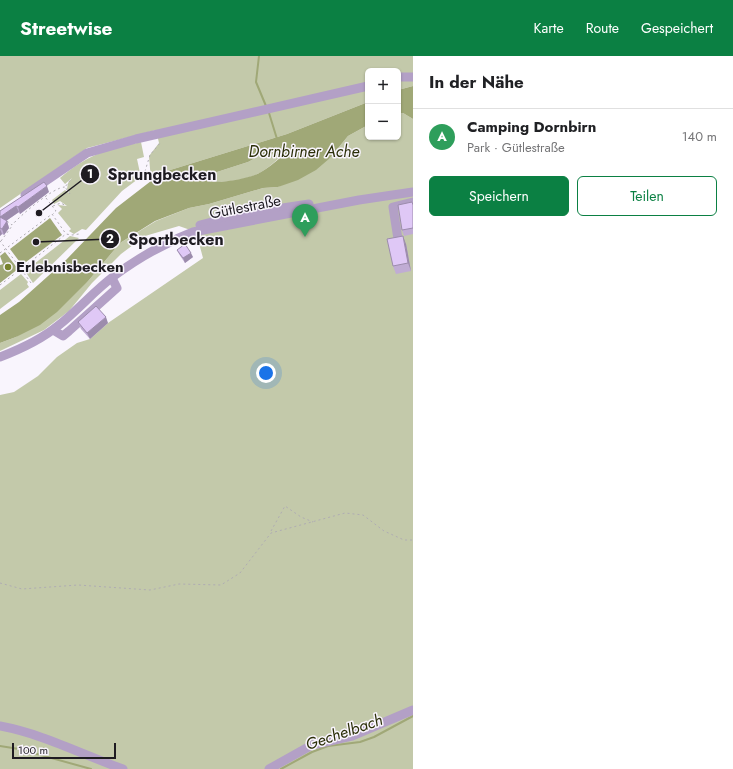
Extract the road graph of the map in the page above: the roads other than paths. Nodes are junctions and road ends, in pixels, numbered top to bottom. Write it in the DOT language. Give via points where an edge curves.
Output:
graph roads {
  1 [pos="401,77"];
  2 [pos="413,77"];
  3 [pos="365,87"];
  4 [pos="413,192"];
  5 [pos="17,200"];
  6 [pos="413,202"];
  7 [pos="398,239"];
  8 [pos="0,357"];
  9 [pos="413,710"];
  10 [pos="0,726"];
  11 [pos="123,769"];
  12 [pos="269,769"];
  1 -- 2 [label="street"];
  3 -- 5 [label="street" via="87,153"];
  4 -- 8 [label="street, Gütlestraße" via="335,204 194,232 151,252 112,278 53,330"];
  6 -- 7 [label="street" via="393,207"];
  9 -- 12 [label="street" via="352,736 312,745"];
  10 -- 11 [label="street" via="46,738"];
}
